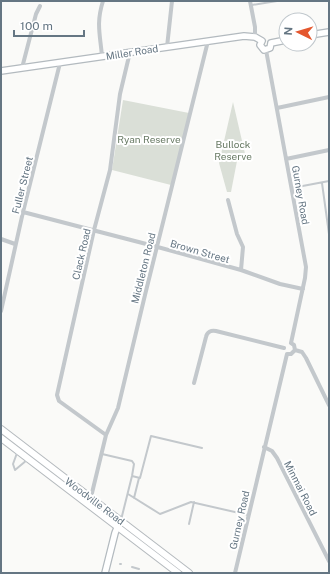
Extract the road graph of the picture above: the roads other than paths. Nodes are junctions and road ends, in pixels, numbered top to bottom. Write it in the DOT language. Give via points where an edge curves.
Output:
graph roads {
  1 [pos="103,1"];
  2 [pos="172,1"];
  3 [pos="277,1"];
  4 [pos="250,3"];
  5 [pos="40,6"];
  6 [pos="329,32"];
  7 [pos="318,34"];
  8 [pos="255,37"];
  9 [pos="208,41"];
  10 [pos="262,41"];
  11 [pos="278,42"];
  12 [pos="271,43"];
  13 [pos="167,46"];
  14 [pos="266,50"];
  15 [pos="130,52"];
  16 [pos="102,56"];
  17 [pos="60,63"];
  18 [pos="22,68"];
  19 [pos="1,71"];
  20 [pos="329,96"];
  21 [pos="277,108"];
  22 [pos="329,150"];
  23 [pos="286,159"];
  24 [pos="329,181"];
  25 [pos="322,183"];
  26 [pos="292,188"];
  27 [pos="228,200"];
  28 [pos="23,212"];
  29 [pos="94,230"];
  30 [pos="329,234"];
  31 [pos="1,239"];
  32 [pos="15,244"];
  33 [pos="157,247"];
  34 [pos="242,270"];
  35 [pos="303,289"];
  36 [pos="1,311"];
  37 [pos="291,343"];
  38 [pos="284,348"];
  39 [pos="295,350"];
  40 [pos="287,354"];
  41 [pos="194,383"];
  42 [pos="329,404"];
  43 [pos="1,429"];
  44 [pos="106,436"];
  45 [pos="1,438"];
  46 [pos="264,447"];
  47 [pos="202,448"];
  48 [pos="18,451"];
  49 [pos="101,454"];
  50 [pos="28,459"];
  51 [pos="132,476"];
  52 [pos="139,478"];
  53 [pos="128,494"];
  54 [pos="88,497"];
  55 [pos="134,498"];
  56 [pos="194,502"];
  57 [pos="248,515"];
  58 [pos="120,521"];
  59 [pos="189,524"];
  60 [pos="117,528"];
  61 [pos="329,561"];
  62 [pos="132,567"];
  63 [pos="139,569"];
  64 [pos="105,573"];
  65 [pos="178,573"];
  66 [pos="189,573"];
  67 [pos="235,573"];
  1 -- 16 [label="street" via="98,24"];
  2 -- 13 [label="street"];
  3 -- 4 [label="lane"];
  4 -- 8 [label="street" via="256,27"];
  5 -- 18 [label="street"];
  6 -- 7 [label="street"];
  8 -- 9 [label="street, Miller Road"];
  8 -- 10 [label="street"];
  9 -- 13 [label="street, Miller Road"];
  9 -- 33 [label="street, Middleton Road"];
  10 -- 12 [label="street" via="268,39"];
  10 -- 14 [label="street" via="261,47"];
  11 -- 12 [label="street"];
  12 -- 14 [label="street" via="270,48"];
  13 -- 15 [label="street, Miller Road"];
  14 -- 21 [label="street, Gurney Road"];
  15 -- 16 [label="street, Miller Road"];
  15 -- 29 [label="street, Clack Road" via="120,94 110,170"];
  16 -- 17 [label="street, Miller Road"];
  17 -- 18 [label="street, Miller Road"];
  17 -- 28 [label="street, Fuller Street"];
  18 -- 19 [label="street, Miller Road"];
  20 -- 21 [label="street"];
  21 -- 23 [label="street, Gurney Road"];
  22 -- 23 [label="street"];
  23 -- 26 [label="street, Gurney Road"];
  24 -- 25 [label="lane"];
  25 -- 26 [label="lane"];
  25 -- 30 [label="lane"];
  26 -- 35 [label="street, Gurney Road" via="306,267"];
  27 -- 34 [label="street" via="242,247"];
  28 -- 29 [label="street, Brown Street"];
  28 -- 32 [label="street, Fuller Street"];
  29 -- 33 [label="street, Brown Street"];
  29 -- 44 [label="street, Clack Road" via="57,395 59,401"];
  31 -- 32 [label="street"];
  32 -- 36 [label="street, Fuller Street"];
  33 -- 34 [label="street, Brown Street"];
  33 -- 44 [label="street, Middleton Road" via="118,408"];
  34 -- 35 [label="street, Brown Street" via="280,284"];
  35 -- 37 [label="street, Gurney Road"];
  37 -- 38 [label="street" via="285,344"];
  37 -- 39 [label="street"];
  38 -- 40 [label="street"];
  38 -- 41 [label="street" via="207,330"];
  39 -- 40 [label="street"];
  39 -- 42 [label="street" via="302,352 306,358"];
  40 -- 46 [label="street, Gurney Road"];
  43 -- 54 [label="main road, Woodville Road"];
  44 -- 49 [label="street, Middleton Road"];
  45 -- 48 [label="main road, Woodville Road"];
  46 -- 57 [label="street, Gurney Road"];
  46 -- 61 [label="street, Minmai Road" via="272,451 277,458"];
  47 -- 52 [label="lane" via="151,436"];
  48 -- 50 [label="main road, Woodville Road"];
  48 -- 50 [label="lane" via="13,464 15,470"];
  49 -- 51 [label="lane" via="132,461"];
  49 -- 54 [label="street, Middleton Road" via="92,492"];
  50 -- 60 [label="main road, Woodville Road"];
  51 -- 52 [label="lane"];
  51 -- 53 [label="lane"];
  52 -- 55 [label="lane"];
  53 -- 55 [label="lane"];
  53 -- 58 [label="lane"];
  54 -- 58 [label="main road, Woodville Road"];
  55 -- 56 [label="lane" via="160,514"];
  56 -- 57 [label="lane"];
  56 -- 59 [label="lane"];
  57 -- 67 [label="street, Gurney Road"];
  58 -- 60 [label="street"];
  58 -- 66 [label="main road, Woodville Road"];
  60 -- 64 [label="street"];
  60 -- 65 [label="main road, Woodville Road"];
  62 -- 63 [label="lane"];
}
